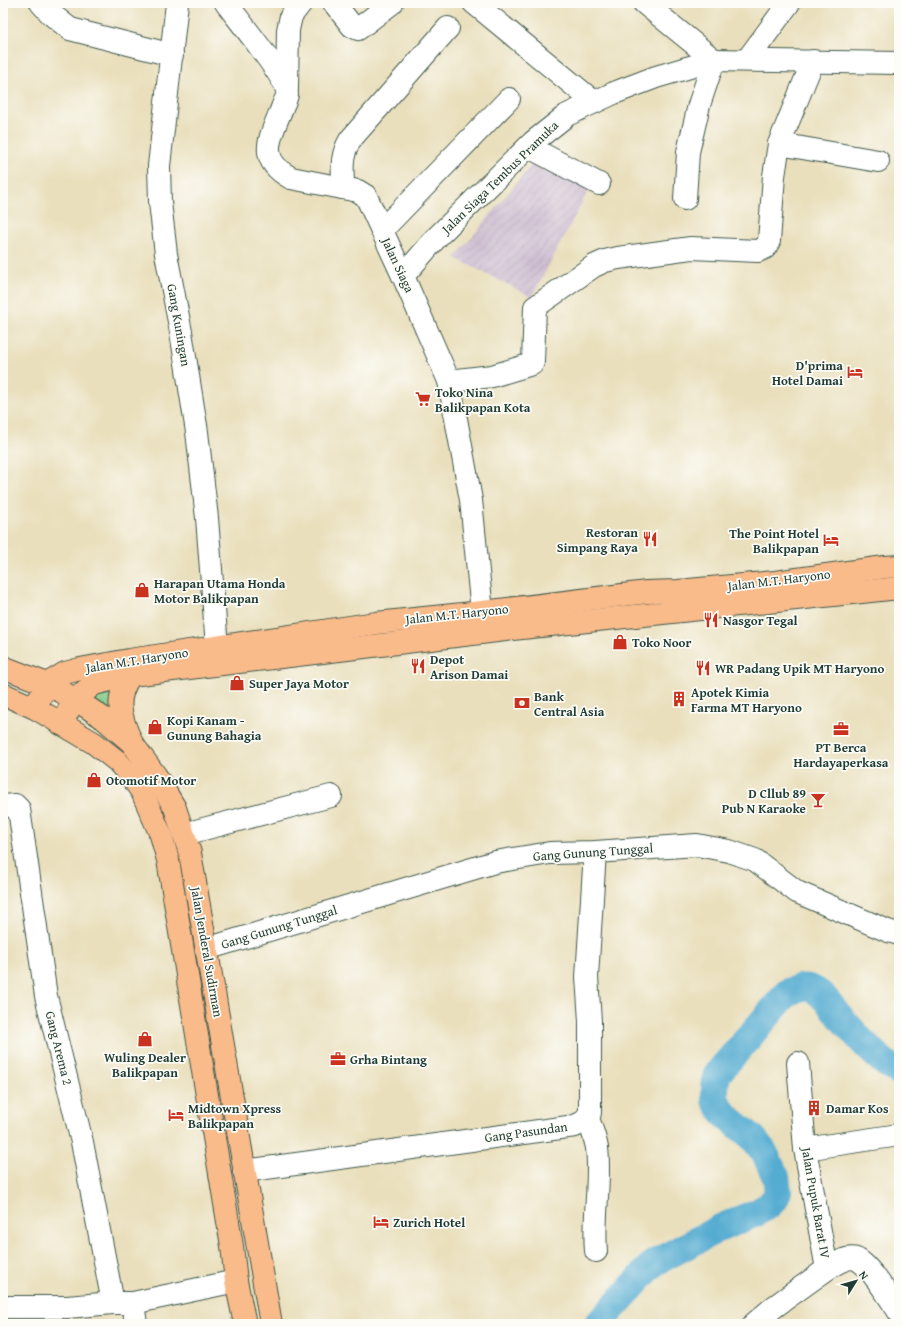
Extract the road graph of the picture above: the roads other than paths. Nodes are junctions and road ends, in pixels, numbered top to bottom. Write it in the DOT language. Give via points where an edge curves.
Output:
graph roads {
  1 [pos="40,3"];
  2 [pos="178,3"];
  3 [pos="226,3"];
  4 [pos="301,3"];
  5 [pos="334,3"];
  6 [pos="392,3"];
  7 [pos="474,3"];
  8 [pos="644,3"];
  9 [pos="789,3"];
  10 [pos="448,28"];
  11 [pos="172,55"];
  12 [pos="714,60"];
  13 [pos="747,60"];
  14 [pos="813,61"];
  15 [pos="899,62"];
  16 [pos="287,93"];
  17 [pos="508,99"];
  18 [pos="594,102"];
  19 [pos="779,144"];
  20 [pos="529,147"];
  21 [pos="878,161"];
  22 [pos="598,184"];
  23 [pos="344,188"];
  24 [pos="685,199"];
  25 [pos="382,230"];
  26 [pos="403,276"];
  27 [pos="449,381"];
  28 [pos="899,566"];
  29 [pos="899,588"];
  30 [pos="482,612"];
  31 [pos="216,647"];
  32 [pos="3,667"];
  33 [pos="132,675"];
  34 [pos="47,684"];
  35 [pos="3,694"];
  36 [pos="75,699"];
  37 [pos="35,708"];
  38 [pos="61,724"];
  39 [pos="132,743"];
  40 [pos="331,796"];
  41 [pos="3,806"];
  42 [pos="184,834"];
  43 [pos="595,852"];
  44 [pos="899,934"];
  45 [pos="206,949"];
  46 [pos="798,1062"];
  47 [pos="588,1118"];
  48 [pos="899,1136"];
  49 [pos="805,1149"];
  50 [pos="244,1171"];
  51 [pos="596,1251"];
  52 [pos="827,1269"];
  53 [pos="236,1281"];
  54 [pos="3,1307"];
  55 [pos="127,1310"];
  56 [pos="899,1312"];
  57 [pos="244,1320"];
  58 [pos="270,1320"];
  59 [pos="754,1324"];
  1 -- 11 [label="street" via="70,29"];
  2 -- 11 [label="street, Gang Kuningan"];
  3 -- 16 [label="street" via="275,67 284,81"];
  4 -- 16 [label="street, Jalan Siaga" via="291,16 288,30"];
  5 -- 6 [label="street" via="352,26 358,29"];
  7 -- 18 [label="street"];
  8 -- 12 [label="street"];
  9 -- 13 [label="street"];
  10 -- 23 [label="street" via="350,140 342,160"];
  11 -- 31 [label="street, Gang Kuningan" via="159,166 160,202 166,254 197,432 207,518"];
  12 -- 13 [label="street, Jalan Siaga Tembus Pramuka"];
  12 -- 18 [label="street, Jalan Siaga Tembus Pramuka" via="656,77"];
  12 -- 24 [label="street" via="699,105 688,152"];
  13 -- 14 [label="street, Jalan Siaga Tembus Pramuka"];
  14 -- 15 [label="street, Jalan Siaga Tembus Pramuka"];
  14 -- 19 [label="street"];
  16 -- 23 [label="street, Jalan Siaga" via="269,144 271,160 282,173 291,178"];
  17 -- 25 [label="street"];
  18 -- 20 [label="street, Jalan Siaga Tembus Pramuka" via="567,115"];
  19 -- 21 [label="street"];
  19 -- 27 [label="street" via="769,241 765,248 758,251 691,248 605,261 535,307 532,364 492,376"];
  20 -- 22 [label="street"];
  20 -- 26 [label="street, Jalan Siaga Tembus Pramuka" via="437,237"];
  23 -- 25 [label="street, Jalan Siaga" via="366,196"];
  25 -- 26 [label="street, Jalan Siaga"];
  26 -- 27 [label="street, Jalan Siaga"];
  27 -- 30 [label="street, Jalan Siaga" via="471,500"];
  28 -- 30 [label="main road, Jalan M.T. Haryono" via="775,582 647,592"];
  29 -- 33 [label="main road, Jalan M.T. Haryono" via="530,627"];
  30 -- 31 [label="main road, Jalan M.T. Haryono" via="376,623"];
  31 -- 34 [label="main road, Jalan M.T. Haryono" via="80,669"];
  32 -- 34 [label="main road, Jalan Jenderal Sudirman"];
  33 -- 36 [label="main road, Jalan M.T. Haryono" via="94,684"];
  33 -- 39 [label="main road" via="125,683 120,702 121,717"];
  34 -- 36 [label="main road, Jalan Jenderal Sudirman"];
  34 -- 37 [label="main road"];
  35 -- 37 [label="main road, Jalan Jenderal Sudirman"];
  36 -- 38 [label="main road, Jalan M.T. Haryono"];
  36 -- 39 [label="main road, Jalan Jenderal Sudirman"];
  37 -- 38 [label="main road, Jalan Jenderal Sudirman"];
  38 -- 53 [label="main road, Jalan Jenderal Sudirman" via="94,743 117,761 142,792 161,835 168,860"];
  39 -- 42 [label="main road, Jalan Jenderal Sudirman" via="175,808"];
  40 -- 42 [label="street"];
  41 -- 55 [label="street, Gang Arema 2" via="16,805 19,809 46,996"];
  42 -- 45 [label="main road, Jalan Jenderal Sudirman" via="190,853"];
  43 -- 44 [label="street, Gang Gunung Tunggal" via="697,845 728,851 755,860 803,895"];
  43 -- 45 [label="street, Gang Gunung Tunggal" via="550,852 495,862"];
  43 -- 47 [label="street" via="587,978 591,1094"];
  45 -- 50 [label="main road, Jalan Jenderal Sudirman"];
  46 -- 49 [label="street, Jalan Pupuk Barat IV"];
  47 -- 50 [label="street, Gang Pasundan" via="575,1126"];
  47 -- 51 [label="street" via="598,1165"];
  48 -- 49 [label="street"];
  49 -- 52 [label="street, Jalan Pupuk Barat IV"];
  50 -- 58 [label="main road, Jalan Jenderal Sudirman"];
  52 -- 56 [label="street, Jalan Pupuk Barat IV" via="850,1258 856,1259 872,1274"];
  52 -- 59 [label="street"];
  53 -- 55 [label="street"];
  53 -- 57 [label="main road, Jalan Jenderal Sudirman"];
  54 -- 55 [label="street"];
}
